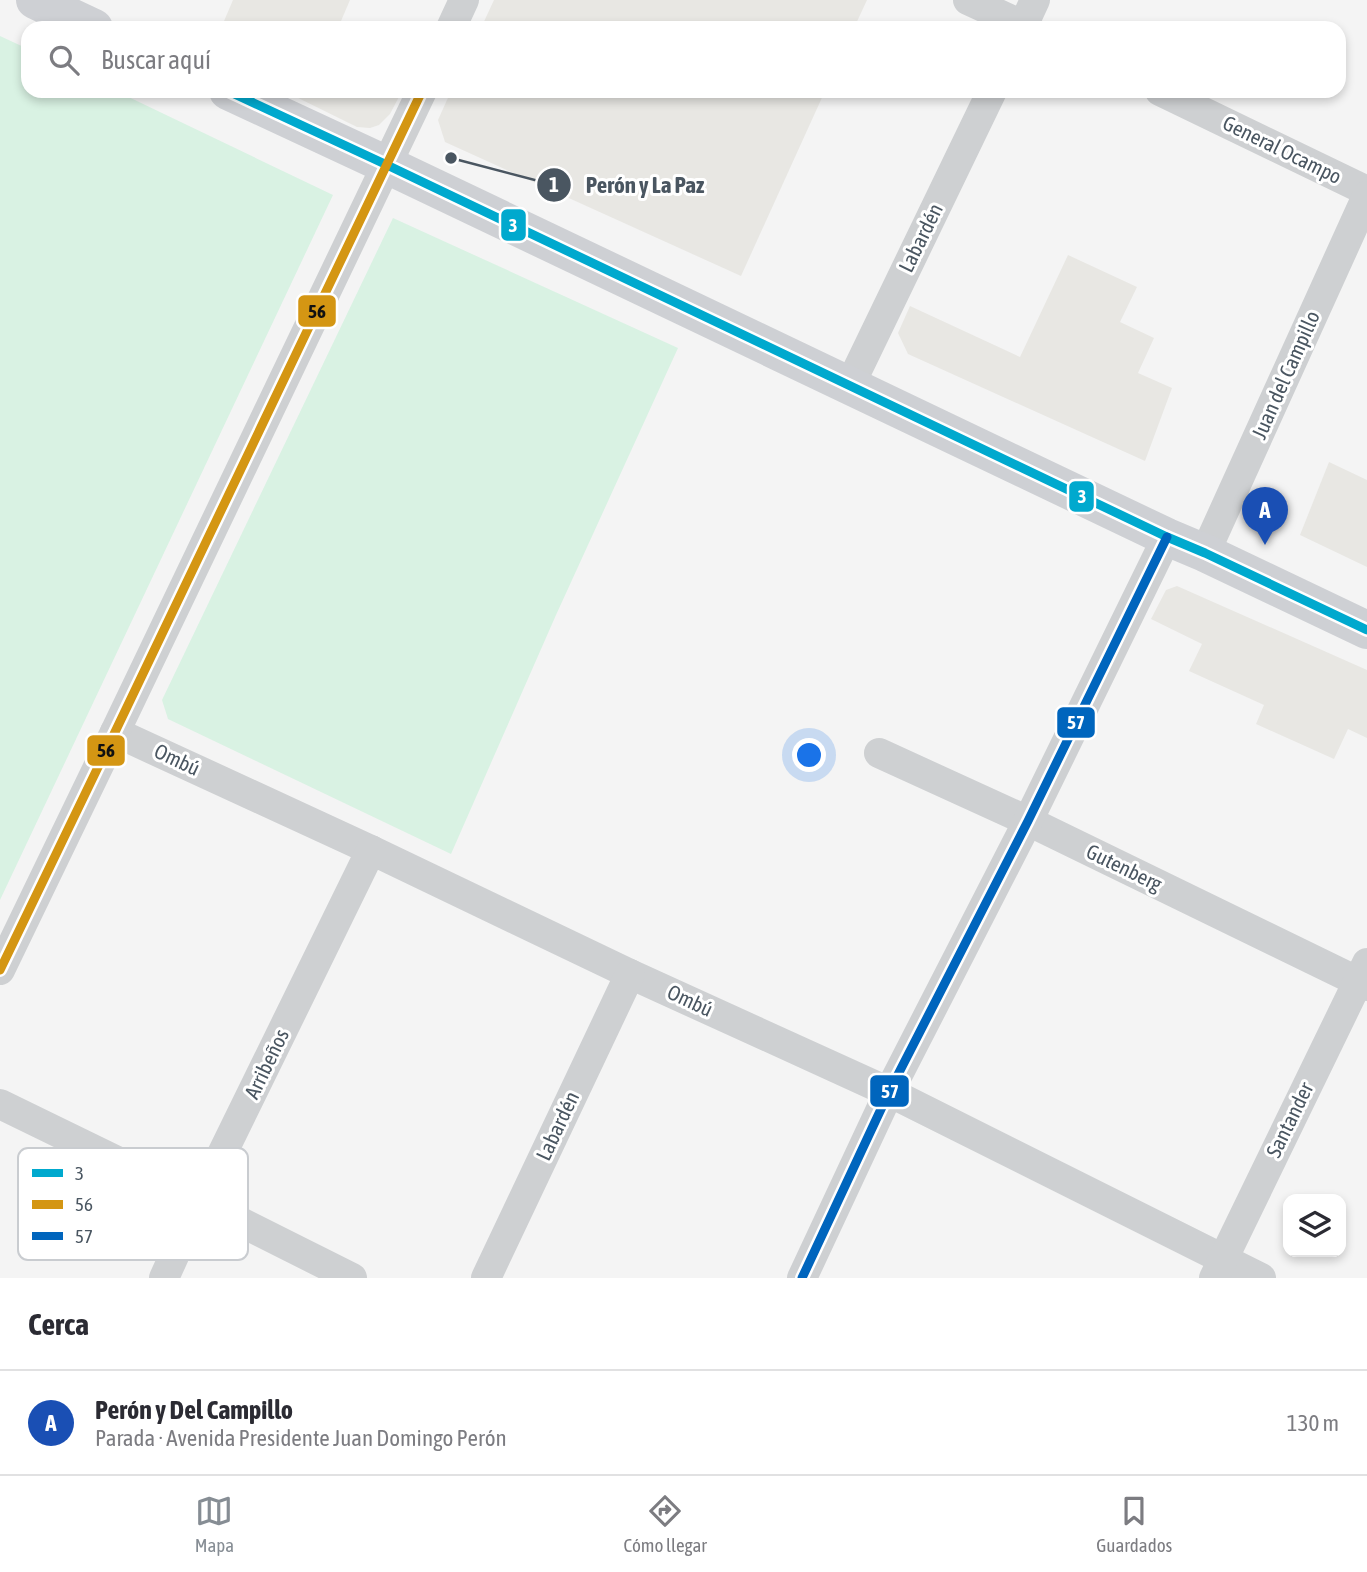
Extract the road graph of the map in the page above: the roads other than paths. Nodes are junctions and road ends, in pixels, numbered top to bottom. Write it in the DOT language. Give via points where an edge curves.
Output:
graph roads {
  1 [pos="35,0"];
  2 [pos="464,0"];
  3 [pos="968,0"];
  4 [pos="1028,20"];
  5 [pos="79,21"];
  6 [pos="454,21"];
  7 [pos="243,98"];
  8 [pos="419,98"];
  9 [pos="989,98"];
  10 [pos="1174,98"];
  11 [pos="387,165"];
  12 [pos="1367,193"];
  13 [pos="850,386"];
  14 [pos="1167,537"];
  15 [pos="1205,553"];
  16 [pos="1367,630"];
  17 [pos="115,732"];
  18 [pos="879,753"];
  19 [pos="1028,821"];
  20 [pos="371,850"];
  21 [pos="0,970"];
  22 [pos="630,974"];
  23 [pos="1364,977"];
  24 [pos="889,1093"];
  25 [pos="0,1104"];
  26 [pos="90,1148"];
  27 [pos="225,1148"];
  28 [pos="248,1226"];
  29 [pos="172,1260"];
  30 [pos="1218,1269"];
  31 [pos="164,1278"];
  32 [pos="352,1278"];
  33 [pos="486,1278"];
  34 [pos="802,1278"];
  35 [pos="1261,1278"];
  1 -- 5 [label="main road"];
  2 -- 6 [label="street"];
  3 -- 4 [label="street"];
  7 -- 11 [label="main road"];
  8 -- 11 [label="street"];
  9 -- 13 [label="street, Labardén"];
  10 -- 12 [label="street, General Ocampo"];
  11 -- 13 [label="main road"];
  11 -- 17 [label="street"];
  12 -- 15 [label="street, Juan del Campillo"];
  13 -- 14 [label="main road"];
  14 -- 15 [label="main road"];
  14 -- 19 [label="street"];
  15 -- 16 [label="main road"];
  17 -- 20 [label="street, Ombú"];
  17 -- 21 [label="street"];
  18 -- 19 [label="street, Gutenberg"];
  19 -- 23 [label="street, Gutenberg"];
  19 -- 24 [label="street"];
  20 -- 22 [label="street, Ombú"];
  20 -- 27 [label="street, Arribeños"];
  22 -- 24 [label="street, Ombú"];
  22 -- 33 [label="street, Labardén"];
  23 -- 30 [label="street, Santander"];
  24 -- 30 [label="street, Ombú"];
  24 -- 34 [label="street"];
  25 -- 26 [label="street"];
  28 -- 32 [label="street"];
  29 -- 31 [label="street, Arribeños"];
  30 -- 35 [label="street, Ombú"];
}
